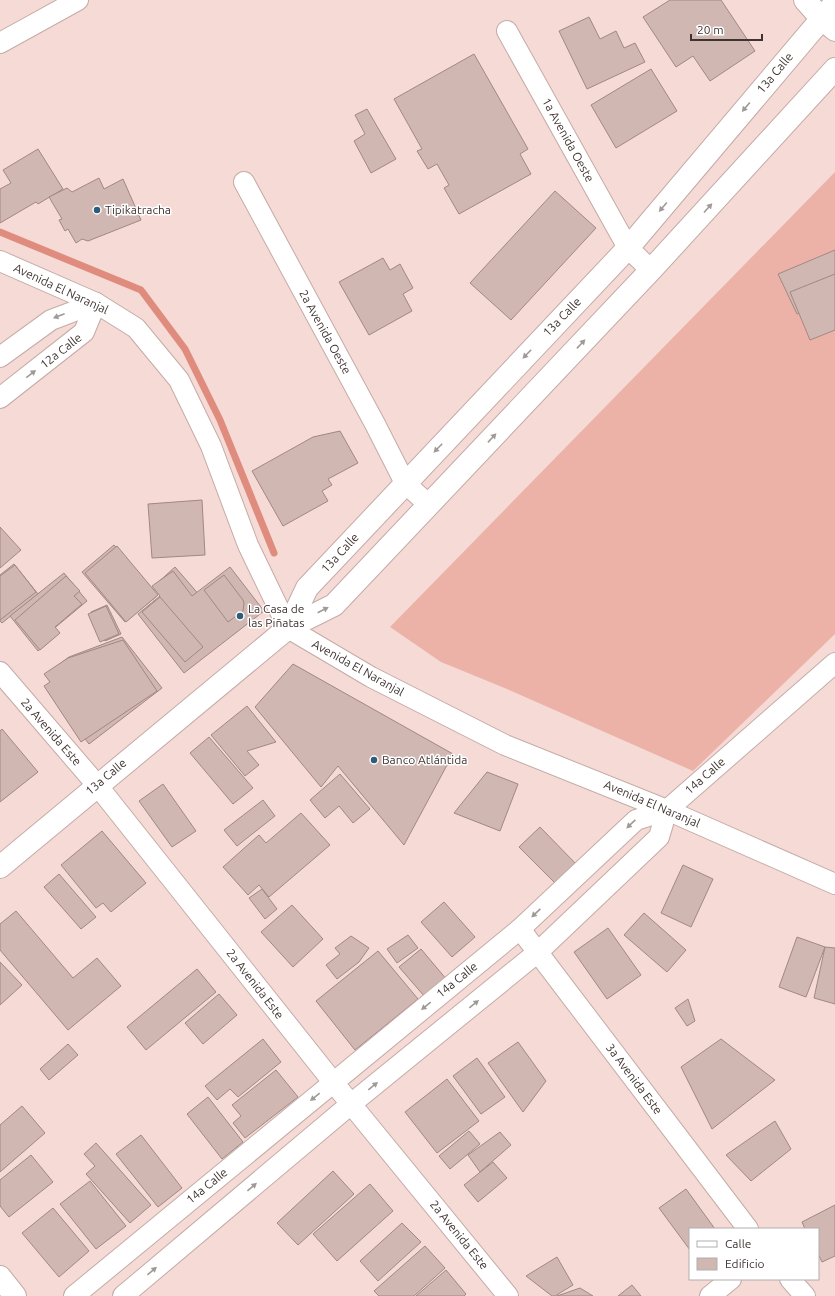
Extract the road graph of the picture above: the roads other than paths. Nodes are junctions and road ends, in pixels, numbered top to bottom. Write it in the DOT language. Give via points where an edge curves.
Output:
graph roads {
  1 [pos="78,0"];
  2 [pos="805,0"];
  3 [pos="830,17"];
  4 [pos="507,31"];
  5 [pos="0,43"];
  6 [pos="835,69"];
  7 [pos="244,182"];
  8 [pos="628,248"];
  9 [pos="0,261"];
  10 [pos="651,270"];
  11 [pos="96,302"];
  12 [pos="0,357"];
  13 [pos="0,398"];
  14 [pos="404,483"];
  15 [pos="429,505"];
  16 [pos="288,628"];
  17 [pos="835,663"];
  18 [pos="0,672"];
  19 [pos="97,785"];
  20 [pos="667,810"];
  21 [pos="0,867"];
  22 [pos="835,884"];
  23 [pos="520,929"];
  24 [pos="538,952"];
  25 [pos="333,1082"];
  26 [pos="351,1104"];
  27 [pos="747,1228"];
  28 [pos="0,1277"];
  29 [pos="729,1280"];
  30 [pos="791,1280"];
  31 [pos="15,1296"];
  32 [pos="74,1296"];
  33 [pos="122,1296"];
  34 [pos="508,1296"];
  35 [pos="710,1296"];
  36 [pos="805,1296"];
  1 -- 5 [label="street"];
  2 -- 3 [label="street"];
  3 -- 8 [label="street, 13a Calle, one-way"];
  4 -- 8 [label="street, 1a Avenida Oeste"];
  10 -- 6 [label="street, 13a Calle, one-way"];
  7 -- 14 [label="street, 2a Avenida Oeste" via="375,424"];
  8 -- 10 [label="street, 1a Avenida Oeste"];
  8 -- 14 [label="street, 13a Calle, one-way"];
  9 -- 11 [label="street, Avenida El Naranjal"];
  15 -- 10 [label="street, 13a Calle, one-way"];
  11 -- 12 [label="street, one-way" via="50,320"];
  13 -- 11 [label="street, 12a Calle, one-way" via="84,332"];
  11 -- 16 [label="street, Avenida El Naranjal" via="136,328 179,380 211,446 248,545"];
  14 -- 15 [label="street"];
  14 -- 16 [label="street, 13a Calle" via="307,588"];
  16 -- 15 [label="street, 13a Calle, one-way" via="334,605"];
  16 -- 19 [label="street, 13a Calle"];
  16 -- 20 [label="street, Avenida El Naranjal" via="371,677 505,745"];
  17 -- 20 [label="street, 14a Calle"];
  18 -- 19 [label="street, 2a Avenida Este"];
  19 -- 21 [label="street, 13a Calle"];
  19 -- 25 [label="street, 2a Avenida Este"];
  20 -- 22 [label="street, Avenida El Naranjal"];
  20 -- 23 [label="street, 14a Calle, one-way" via="636,820"];
  20 -- 24 [label="street" via="659,837"];
  23 -- 24 [label="street, 3a Avenida Este"];
  23 -- 25 [label="street, 14a Calle, one-way"];
  26 -- 24 [label="street, one-way"];
  24 -- 27 [label="street, 3a Avenida Este"];
  25 -- 26 [label="street, 2a Avenida Este"];
  25 -- 32 [label="street, 14a Calle, one-way"];
  33 -- 26 [label="street, one-way"];
  26 -- 34 [label="street, 2a Avenida Este"];
  28 -- 31 [label="street"];
  29 -- 35 [label="street"];
  30 -- 36 [label="street"];
}
